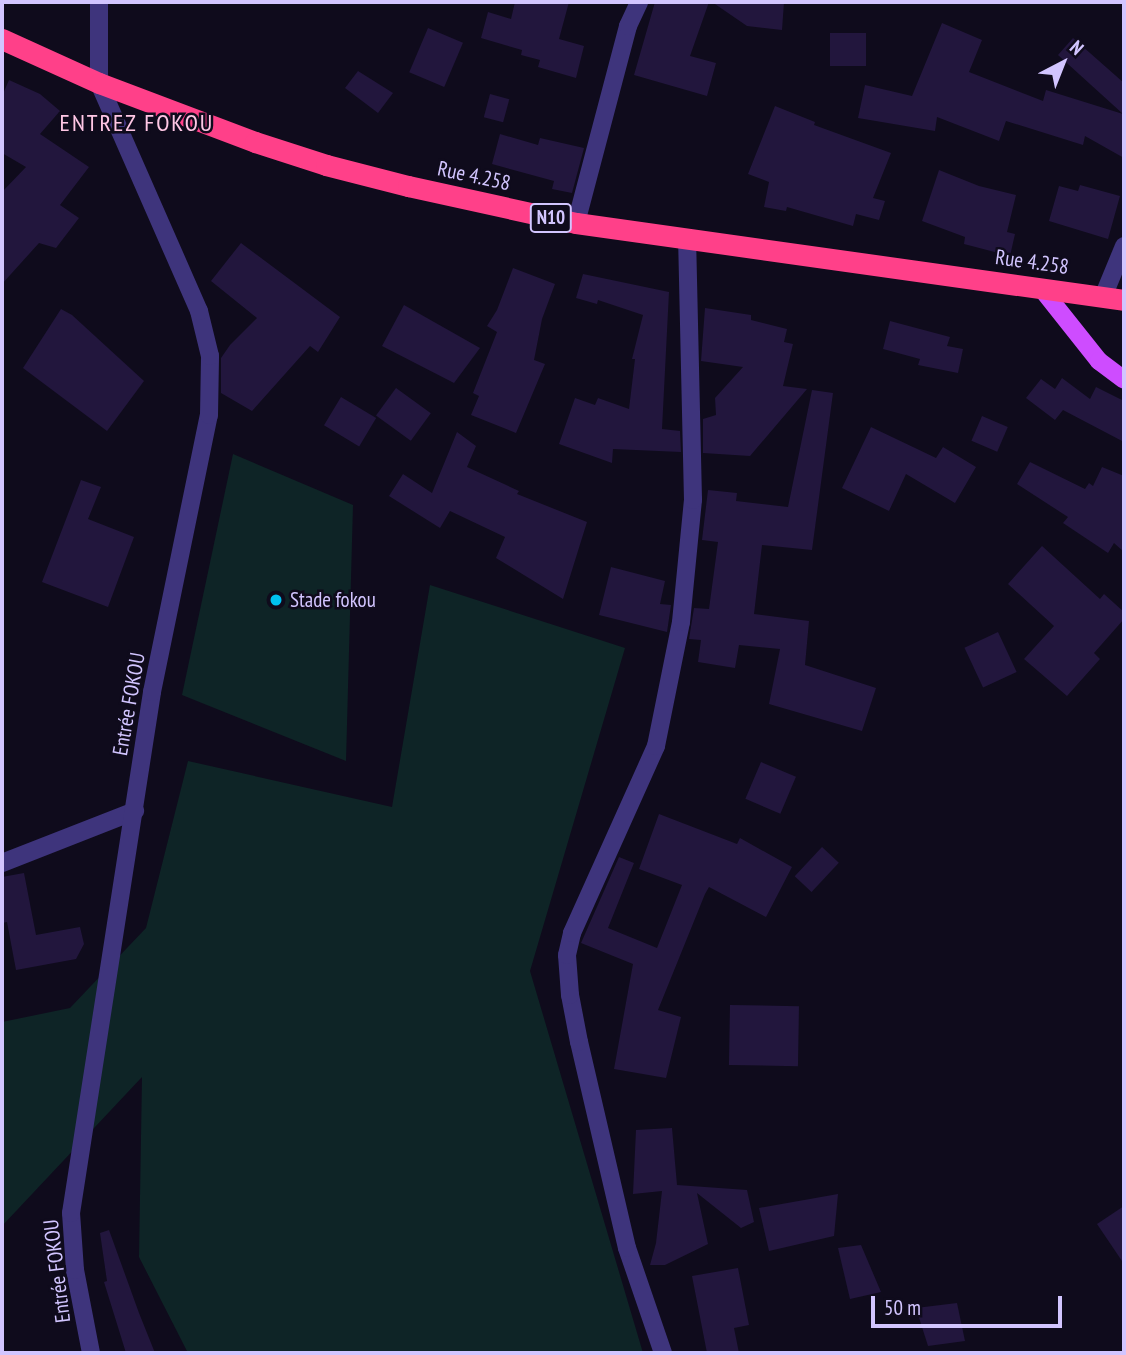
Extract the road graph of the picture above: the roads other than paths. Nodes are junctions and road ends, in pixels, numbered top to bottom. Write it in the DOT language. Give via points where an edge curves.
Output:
graph roads {
  1 [pos="99,2"];
  2 [pos="639,2"];
  3 [pos="2,39"];
  4 [pos="99,83"];
  5 [pos="576,223"];
  6 [pos="687,239"];
  7 [pos="1124,246"];
  8 [pos="1041,288"];
  9 [pos="1103,297"];
  10 [pos="1124,300"];
  11 [pos="1124,380"];
  12 [pos="135,811"];
  13 [pos="2,863"];
  14 [pos="91,1353"];
  15 [pos="663,1353"];
  1 -- 4 [label="street"];
  2 -- 5 [label="street" via="628,26"];
  3 -- 4 [label="highway, Rue 4.258 / N10"];
  4 -- 5 [label="highway, Rue 4.258 / N10" via="326,165"];
  4 -- 12 [label="street, Entrée FOKOU" via="194,299 211,356 209,415 152,692"];
  5 -- 6 [label="highway, Rue 4.258 / N10"];
  6 -- 8 [label="highway, Rue 4.258 / N10"];
  6 -- 15 [label="street" via="694,500 681,622 653,757 590,890 567,955 579,1041 627,1248"];
  7 -- 9 [label="street"];
  8 -- 9 [label="highway, Rue 4.258 / N10"];
  8 -- 11 [label="main road" via="1099,360"];
  9 -- 10 [label="highway, Rue 4.258 / N10"];
  12 -- 13 [label="street"];
  12 -- 14 [label="street, Entrée FOKOU" via="71,1213 75,1270"];
}
